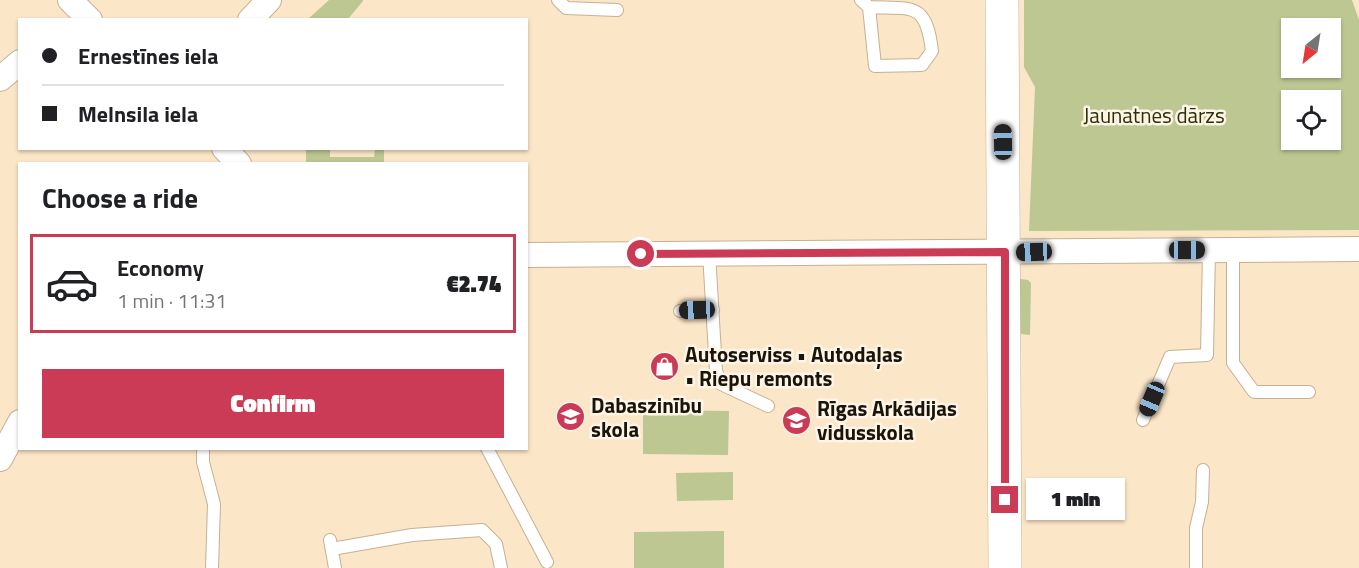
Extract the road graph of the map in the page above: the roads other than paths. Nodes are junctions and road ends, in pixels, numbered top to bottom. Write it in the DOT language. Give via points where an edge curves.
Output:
graph roads {
  1 [pos="269,0"];
  2 [pos="558,0"];
  3 [pos="1002,0"];
  4 [pos="865,4"];
  5 [pos="617,10"];
  6 [pos="252,18"];
  7 [pos="18,64"];
  8 [pos="0,79"];
  9 [pos="226,150"];
  10 [pos="237,162"];
  11 [pos="1359,249"];
  12 [pos="1221,250"];
  13 [pos="1005,252"];
  14 [pos="709,253"];
  15 [pos="528,255"];
  16 [pos="713,310"];
  17 [pos="680,311"];
  18 [pos="1309,392"];
  19 [pos="768,406"];
  20 [pos="1143,420"];
  21 [pos="18,426"];
  22 [pos="203,450"];
  23 [pos="488,450"];
  24 [pos="0,459"];
  25 [pos="1203,470"];
  26 [pos="547,562"];
  27 [pos="212,568"];
  28 [pos="335,568"];
  29 [pos="501,568"];
  30 [pos="1005,568"];
  31 [pos="1196,568"];
  1 -- 6 [label="street"];
  2 -- 5 [label="lane" via="566,8"];
  3 -- 13 [label="street"];
  4 -- 4 [label="lane" via="875,66 922,65 932,51 929,29 921,14"];
  7 -- 8 [label="street"];
  9 -- 10 [label="street"];
  11 -- 12 [label="street"];
  12 -- 13 [label="street"];
  12 -- 18 [label="lane" via="1233,363 1254,392"];
  12 -- 20 [label="lane" via="1207,355 1170,357"];
  13 -- 14 [label="street"];
  13 -- 30 [label="street"];
  14 -- 15 [label="street"];
  14 -- 16 [label="lane"];
  16 -- 17 [label="lane"];
  16 -- 19 [label="lane" via="716,371 721,384"];
  21 -- 24 [label="street"];
  22 -- 27 [label="lane" via="214,504"];
  23 -- 26 [label="lane"];
  25 -- 31 [label="lane"];
  28 -- 29 [label="lane" via="331,544 482,531 496,544"];
}
